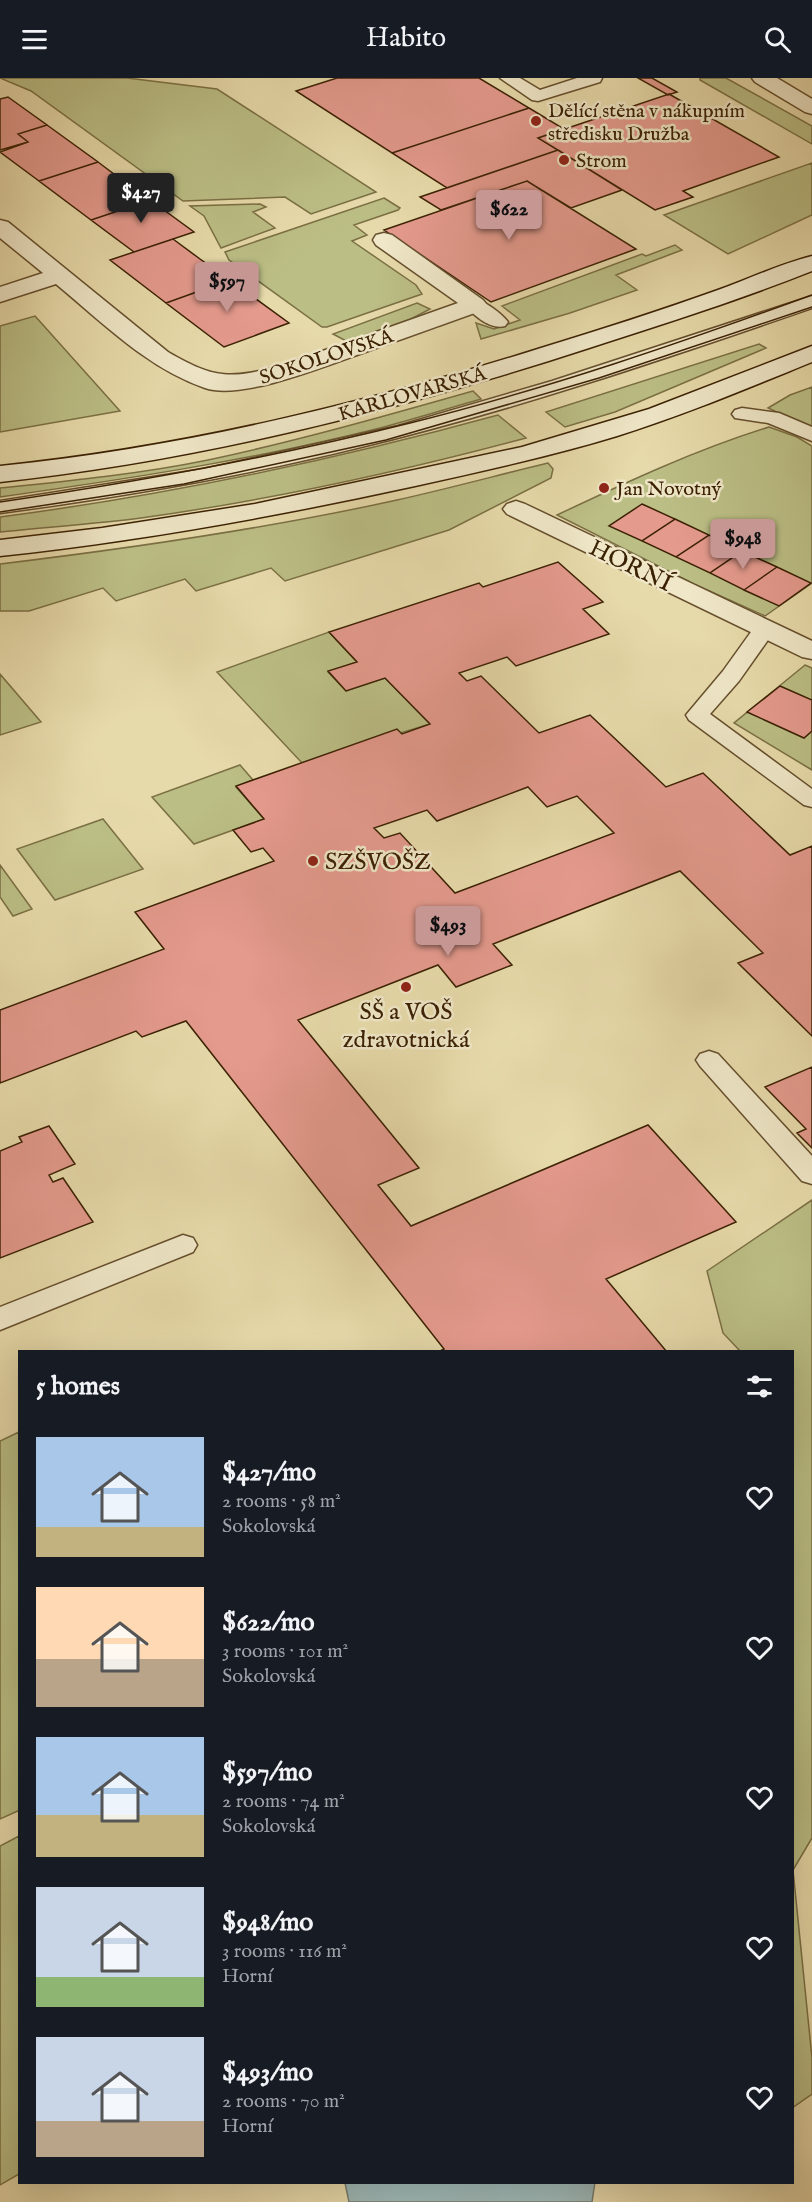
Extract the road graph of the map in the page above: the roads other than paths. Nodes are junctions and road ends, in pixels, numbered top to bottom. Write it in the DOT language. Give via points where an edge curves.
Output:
graph roads {
  1 [pos="508,78"];
  2 [pos="594,78"];
  3 [pos="762,78"];
  4 [pos="812,108"];
  5 [pos="0,226"];
  6 [pos="384,240"];
  7 [pos="812,263"];
  8 [pos="60,275"];
  9 [pos="0,295"];
  10 [pos="812,302"];
  11 [pos="475,305"];
  12 [pos="498,322"];
  13 [pos="812,353"];
  14 [pos="742,414"];
  15 [pos="812,435"];
  16 [pos="0,474"];
  17 [pos="0,507"];
  18 [pos="516,509"];
  19 [pos="0,548"];
  20 [pos="764,630"];
  21 [pos="812,651"];
  22 [pos="812,800"];
  23 [pos="710,1060"];
  24 [pos="812,1174"];
  25 [pos="183,1245"];
  26 [pos="0,1319"];
  1 -- 2 [label="lane" via="538,96"];
  3 -- 4 [label="main road"];
  5 -- 8 [label="main road, SOKOLOVSKÁ"];
  6 -- 11 [label="main road"];
  7 -- 16 [label="main road, KARLOVARSKÁ" via="654,321 303,424 169,452"];
  8 -- 9 [label="main road"];
  8 -- 11 [label="main road, SOKOLOVSKÁ" via="160,357 214,383 255,380 292,370"];
  10 -- 17 [label="lane, KARLOVARSKÁ" via="641,361 403,430 243,468"];
  11 -- 12 [label="lane"];
  13 -- 19 [label="main road" via="635,422 468,467 196,523"];
  14 -- 15 [label="lane" via="772,417"];
  18 -- 20 [label="main road, HORNÍ"];
  20 -- 21 [label="main road, HORNÍ"];
  20 -- 22 [label="lane" via="697,715"];
  23 -- 24 [label="lane"];
  25 -- 26 [label="lane"];
}
